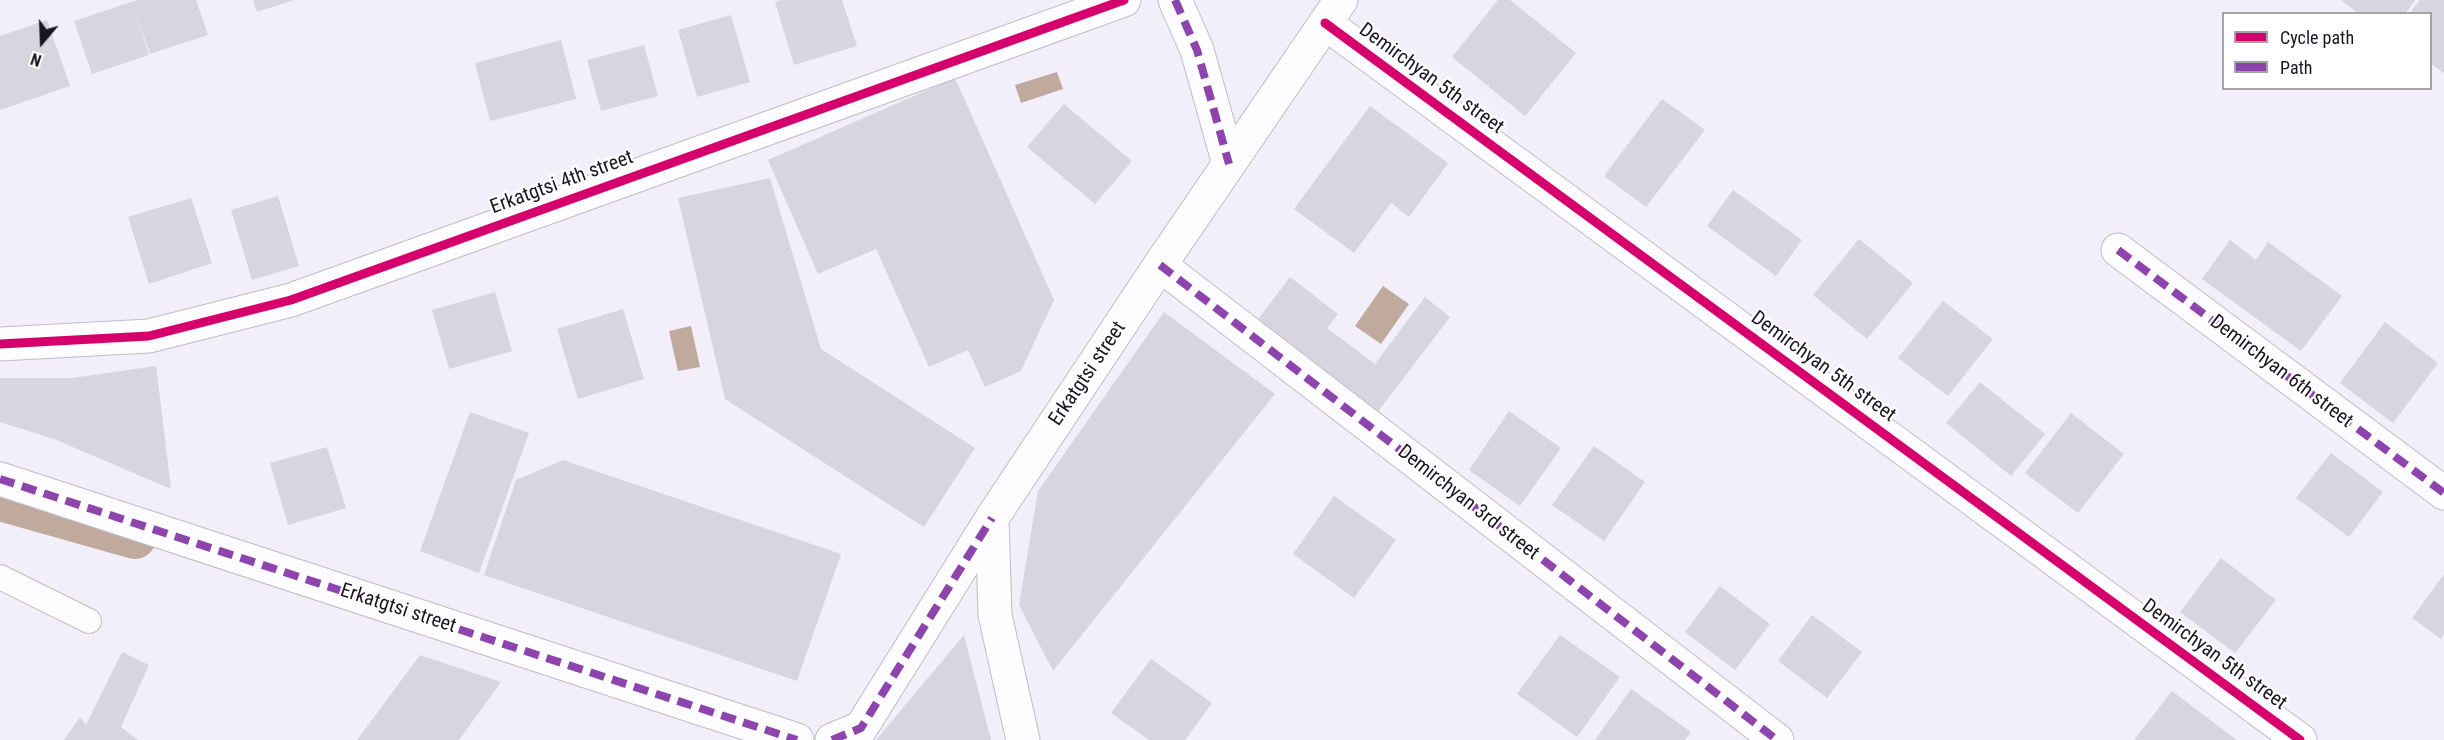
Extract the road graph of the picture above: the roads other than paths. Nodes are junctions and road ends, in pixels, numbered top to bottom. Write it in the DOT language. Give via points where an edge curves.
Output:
graph roads {
  1 [pos="1124,0"];
  2 [pos="1175,0"];
  3 [pos="1333,11"];
  4 [pos="1229,164"];
  5 [pos="2118,250"];
  6 [pos="1160,265"];
  7 [pos="0,344"];
  8 [pos="0,479"];
  9 [pos="2444,494"];
  10 [pos="992,518"];
  11 [pos="0,577"];
  12 [pos="89,621"];
  13 [pos="797,740"];
  14 [pos="832,740"];
  15 [pos="1023,740"];
  16 [pos="1777,740"];
  17 [pos="2300,740"];
  1 -- 7 [label="street, Erkatgtsi 4th street" via="291,300 149,336"];
  2 -- 4 [label="street" via="1197,50"];
  3 -- 4 [label="street, Erkatgtsi street"];
  3 -- 17 [label="street, Demirchyan 5th street"];
  4 -- 6 [label="street, Erkatgtsi street"];
  5 -- 9 [label="street, Demirchyan 6th street"];
  6 -- 10 [label="street, Erkatgtsi street"];
  6 -- 16 [label="street, Demirchyan 3rd street"];
  8 -- 13 [label="street, Erkatgtsi street"];
  10 -- 14 [label="street, Erkatgtsi street" via="861,728"];
  10 -- 15 [label="street" via="995,615"];
  11 -- 12 [label="lane"];
}
